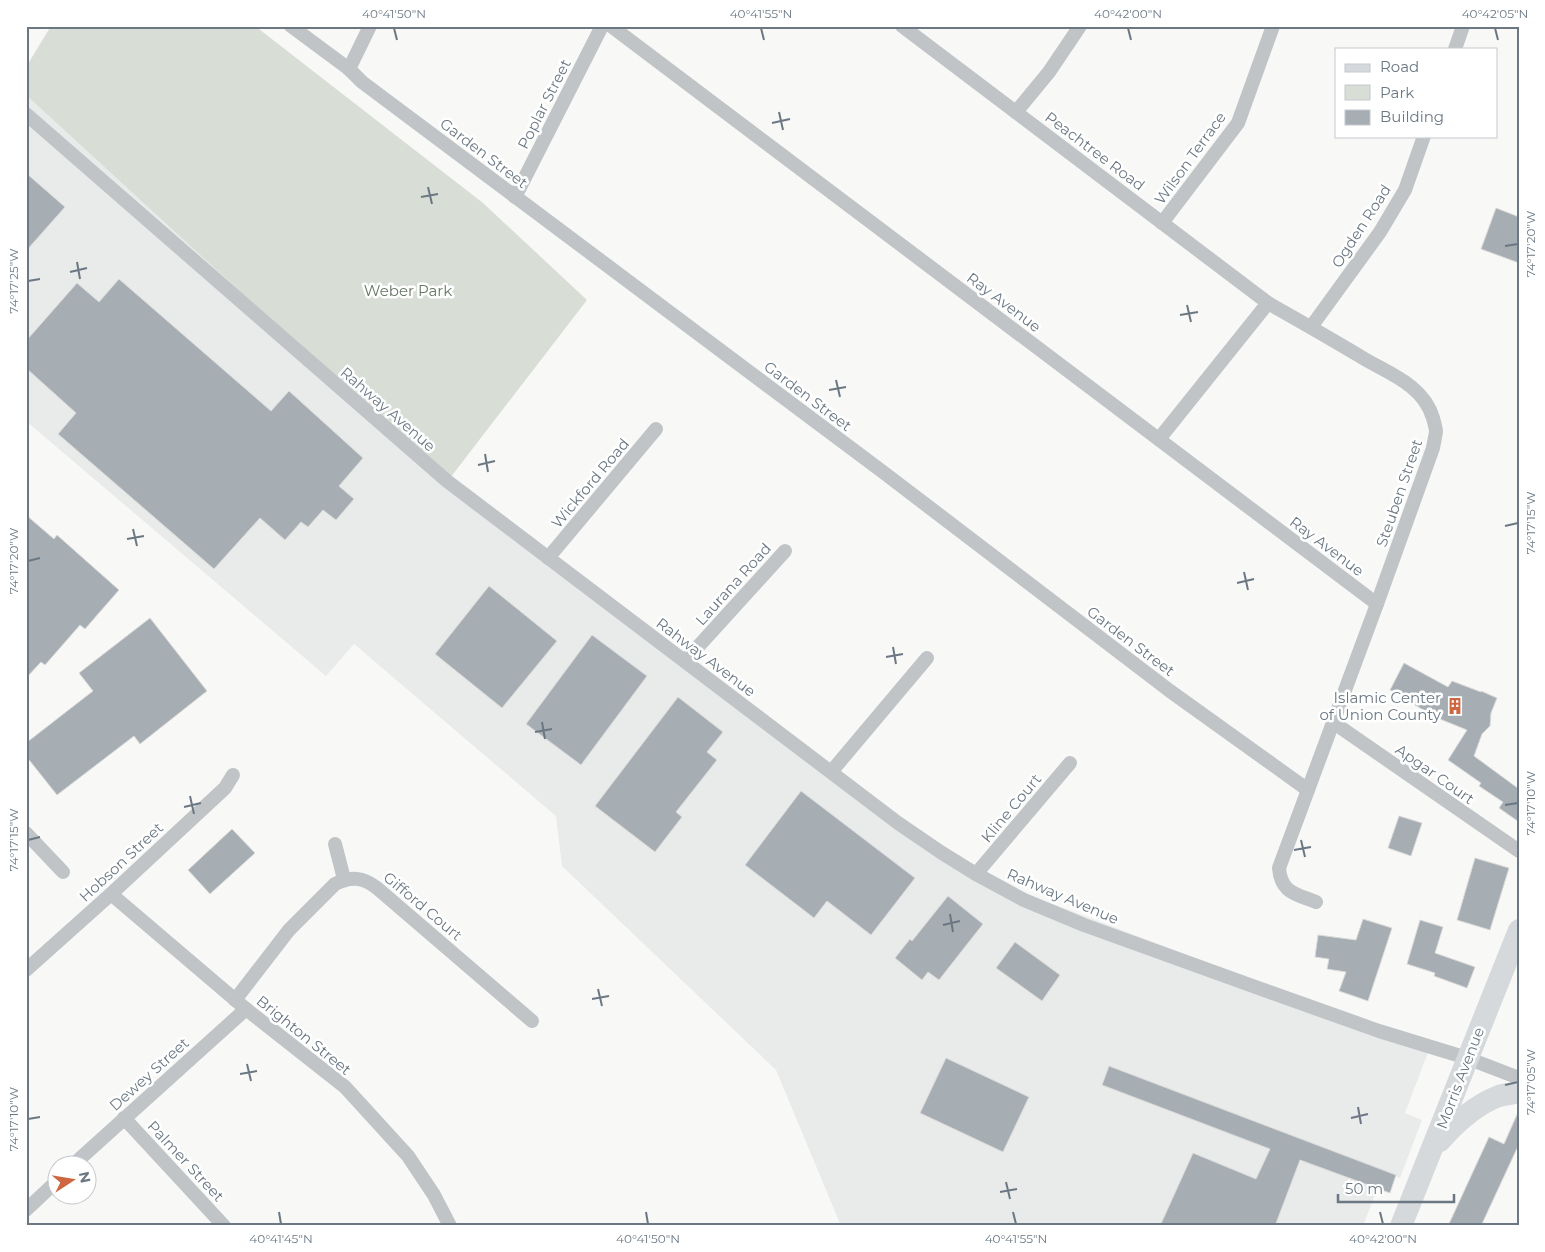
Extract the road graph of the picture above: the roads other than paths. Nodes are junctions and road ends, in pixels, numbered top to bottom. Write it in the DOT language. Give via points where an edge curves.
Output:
graph roads {
  1 [pos="291,26"];
  2 [pos="370,26"];
  3 [pos="602,26"];
  4 [pos="611,26"];
  5 [pos="902,26"];
  6 [pos="1080,26"];
  7 [pos="1273,26"];
  8 [pos="1463,26"];
  9 [pos="1455,48"];
  10 [pos="348,69"];
  11 [pos="1016,112"];
  12 [pos="26,114"];
  13 [pos="1423,138"];
  14 [pos="515,197"];
  15 [pos="1162,223"];
  16 [pos="1268,303"];
  17 [pos="1311,327"];
  18 [pos="656,429"];
  19 [pos="1159,439"];
  20 [pos="785,551"];
  21 [pos="548,558"];
  22 [pos="1377,604"];
  23 [pos="927,658"];
  24 [pos="684,661"];
  25 [pos="1334,723"];
  26 [pos="1070,763"];
  27 [pos="831,772"];
  28 [pos="233,775"];
  29 [pos="1308,790"];
  30 [pos="26,833"];
  31 [pos="335,844"];
  32 [pos="1519,851"];
  33 [pos="63,872"];
  34 [pos="976,874"];
  35 [pos="344,879"];
  36 [pos="111,894"];
  37 [pos="1316,902"];
  38 [pos="1519,930"];
  39 [pos="26,970"];
  40 [pos="235,1000"];
  41 [pos="246,1009"];
  42 [pos="532,1021"];
  43 [pos="1467,1058"];
  44 [pos="1519,1078"];
  45 [pos="1519,1092"];
  46 [pos="124,1118"];
  47 [pos="1433,1149"];
  48 [pos="85,1154"];
  49 [pos="48,1189"];
  50 [pos="26,1210"];
  51 [pos="224,1226"];
  52 [pos="450,1226"];
  53 [pos="1401,1226"];
  1 -- 10 [label="street, Garden Street"];
  2 -- 10 [label="street"];
  3 -- 14 [label="street, Poplar Street"];
  4 -- 19 [label="street, Ray Avenue"];
  5 -- 11 [label="street, Peachtree Road"];
  6 -- 11 [label="street" via="1049,72"];
  7 -- 15 [label="street, Wilson Terrace" via="1238,123"];
  8 -- 9 [label="street"];
  10 -- 14 [label="street, Garden Street"];
  11 -- 15 [label="street, Peachtree Road"];
  12 -- 21 [label="street, Rahway Avenue" via="447,481"];
  13 -- 17 [label="street, Ogden Road" via="1405,190 1380,232"];
  14 -- 29 [label="street, Garden Street" via="876,466 1170,691"];
  15 -- 16 [label="street, Peachtree Road"];
  16 -- 17 [label="street, Peachtree Road"];
  16 -- 19 [label="street"];
  17 -- 22 [label="street, Steuben Street" via="1408,384 1423,399 1436,430 1433,448"];
  18 -- 21 [label="street, Wickford Road"];
  19 -- 22 [label="street, Ray Avenue"];
  20 -- 24 [label="street, Laurana Road"];
  21 -- 24 [label="street, Rahway Avenue"];
  22 -- 25 [label="street, Steuben Street"];
  23 -- 27 [label="street"];
  24 -- 27 [label="street, Rahway Avenue"];
  25 -- 29 [label="street, Steuben Street"];
  25 -- 32 [label="street, Apgar Court"];
  26 -- 34 [label="street, Kline Court"];
  27 -- 34 [label="street, Rahway Avenue" via="942,854"];
  28 -- 36 [label="street, Hobson Street" via="225,788"];
  29 -- 37 [label="street, Steuben Street" via="1279,868 1285,888"];
  30 -- 33 [label="street"];
  31 -- 35 [label="street"];
  34 -- 43 [label="street, Rahway Avenue" via="1024,900 1084,925 1360,1024"];
  35 -- 40 [label="street" via="335,884 290,930"];
  35 -- 42 [label="street, Gifford Court" via="370,882"];
  36 -- 39 [label="street, Hobson Street"];
  36 -- 40 [label="street, Brighton Street"];
  38 -- 43 [label="main road, Morris Avenue"];
  40 -- 41 [label="street, Brighton Street"];
  41 -- 46 [label="street, Dewey Street"];
  41 -- 52 [label="street, Brighton Street" via="344,1088 376,1121 408,1156"];
  43 -- 44 [label="street, Rahway Avenue"];
  43 -- 47 [label="main road, Morris Avenue"];
  45 -- 47 [label="main road" via="1500,1096 1471,1112 1450,1128"];
  46 -- 48 [label="street, Dewey Street"];
  46 -- 51 [label="street, Palmer Street"];
  47 -- 53 [label="main road, Morris Avenue"];
  49 -- 50 [label="street"];
}
